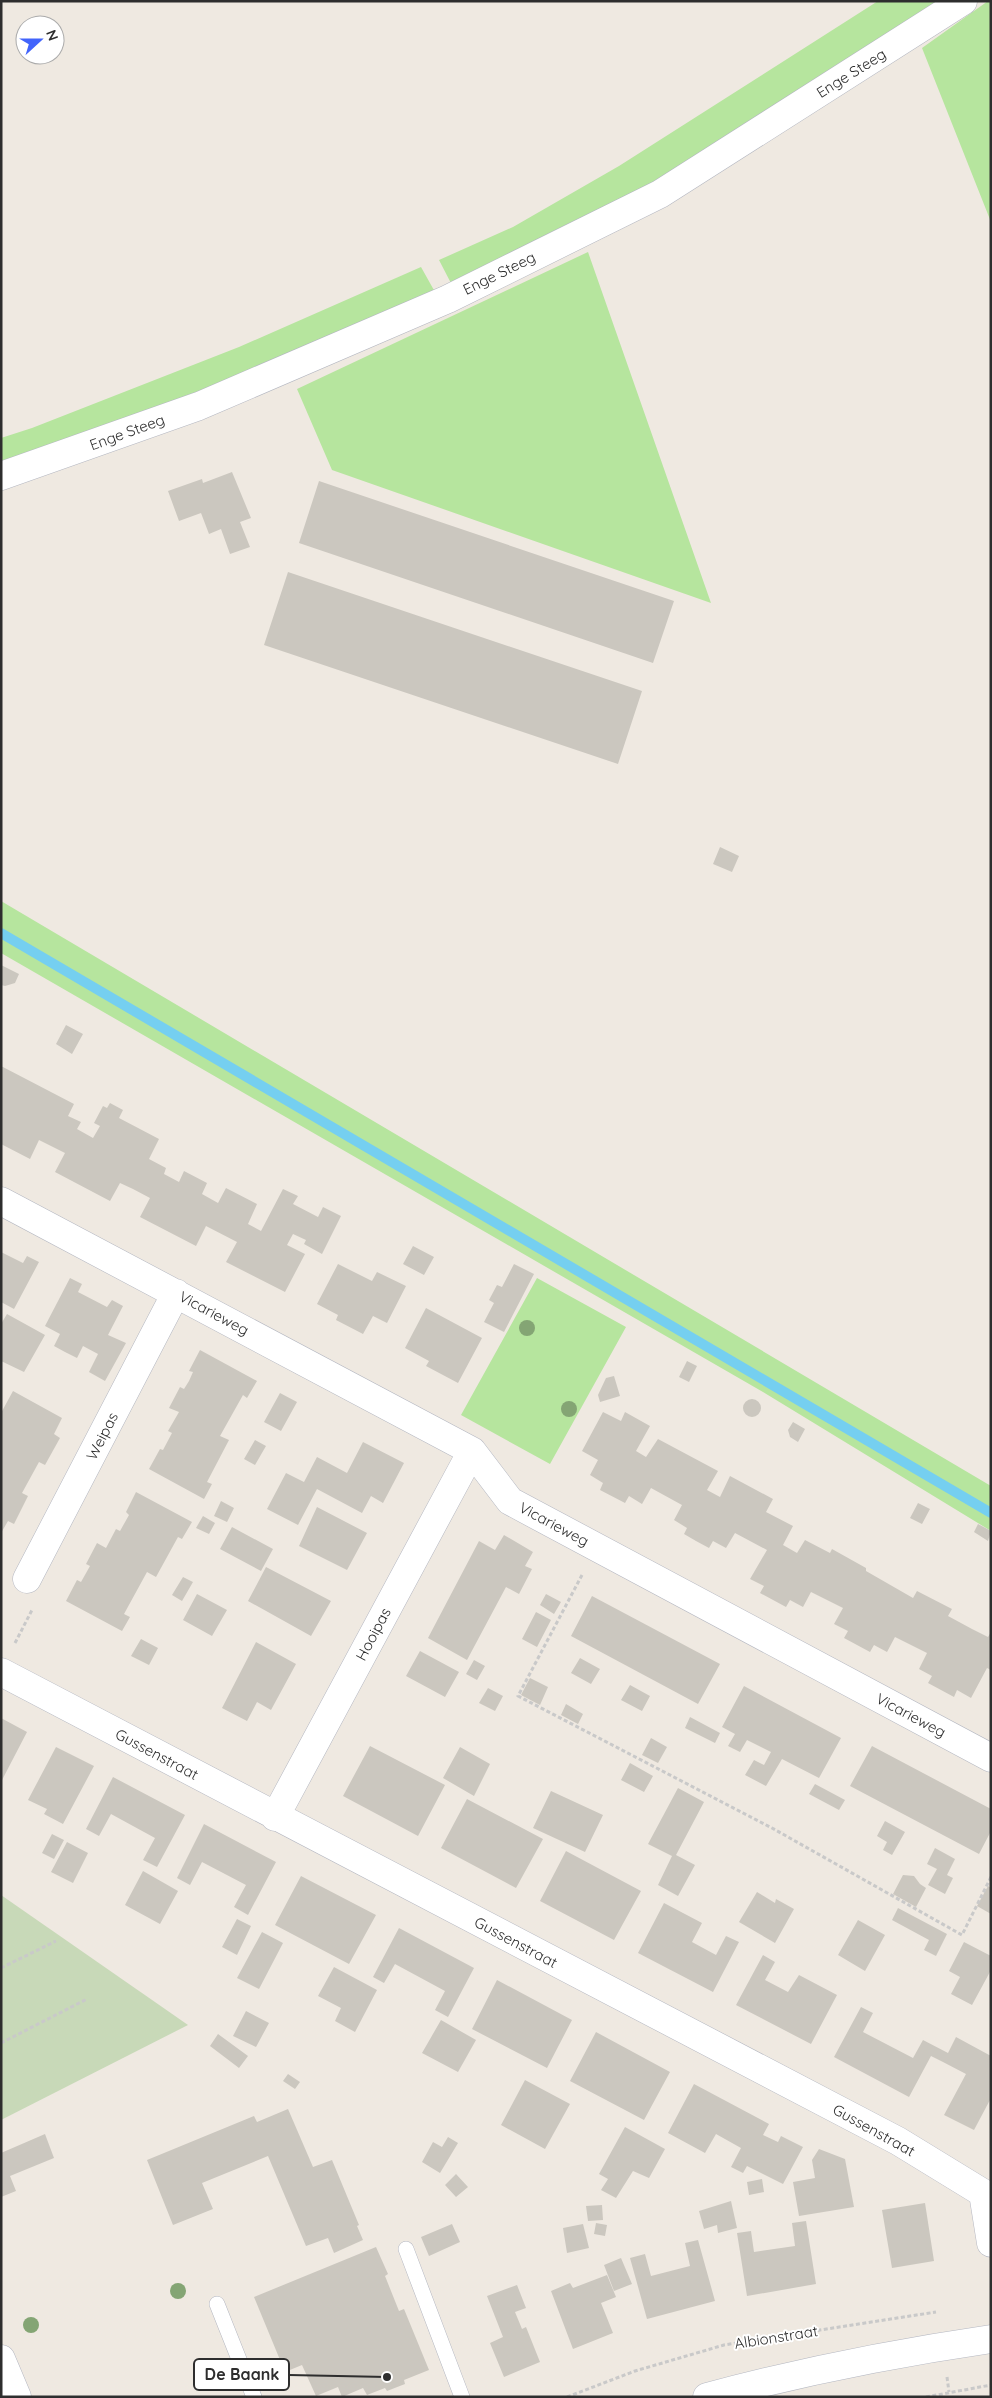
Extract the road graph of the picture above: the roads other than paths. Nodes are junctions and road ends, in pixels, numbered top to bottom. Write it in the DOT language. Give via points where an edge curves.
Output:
graph roads {
  1 [pos="963,1"];
  2 [pos="1,476"];
  3 [pos="1,1201"];
  4 [pos="176,1293"];
  5 [pos="472,1451"];
  6 [pos="28,1579"];
  7 [pos="1,1672"];
  8 [pos="991,1758"];
  9 [pos="275,1816"];
  10 [pos="987,2190"];
  11 [pos="991,2243"];
  12 [pos="406,2248"];
  13 [pos="217,2304"];
  14 [pos="991,2339"];
  15 [pos="1,2360"];
  16 [pos="17,2397"];
  17 [pos="254,2397"];
  18 [pos="462,2397"];
  19 [pos="706,2397"];
  1 -- 2 [label="street, Enge Steeg" via="660,194 466,290 199,406"];
  3 -- 4 [label="street, Vicarieweg"];
  4 -- 5 [label="street, Vicarieweg"];
  4 -- 6 [label="street, Weipas"];
  5 -- 8 [label="street, Vicarieweg" via="510,1501"];
  5 -- 9 [label="street, Hooipas"];
  7 -- 9 [label="street, Gussenstraat"];
  9 -- 10 [label="street, Gussenstraat"];
  10 -- 11 [label="street, Gussenstraat"];
  12 -- 18 [label="lane"];
  13 -- 17 [label="lane"];
  14 -- 19 [label="street" via="771,2380"];
  15 -- 16 [label="street"];
}
